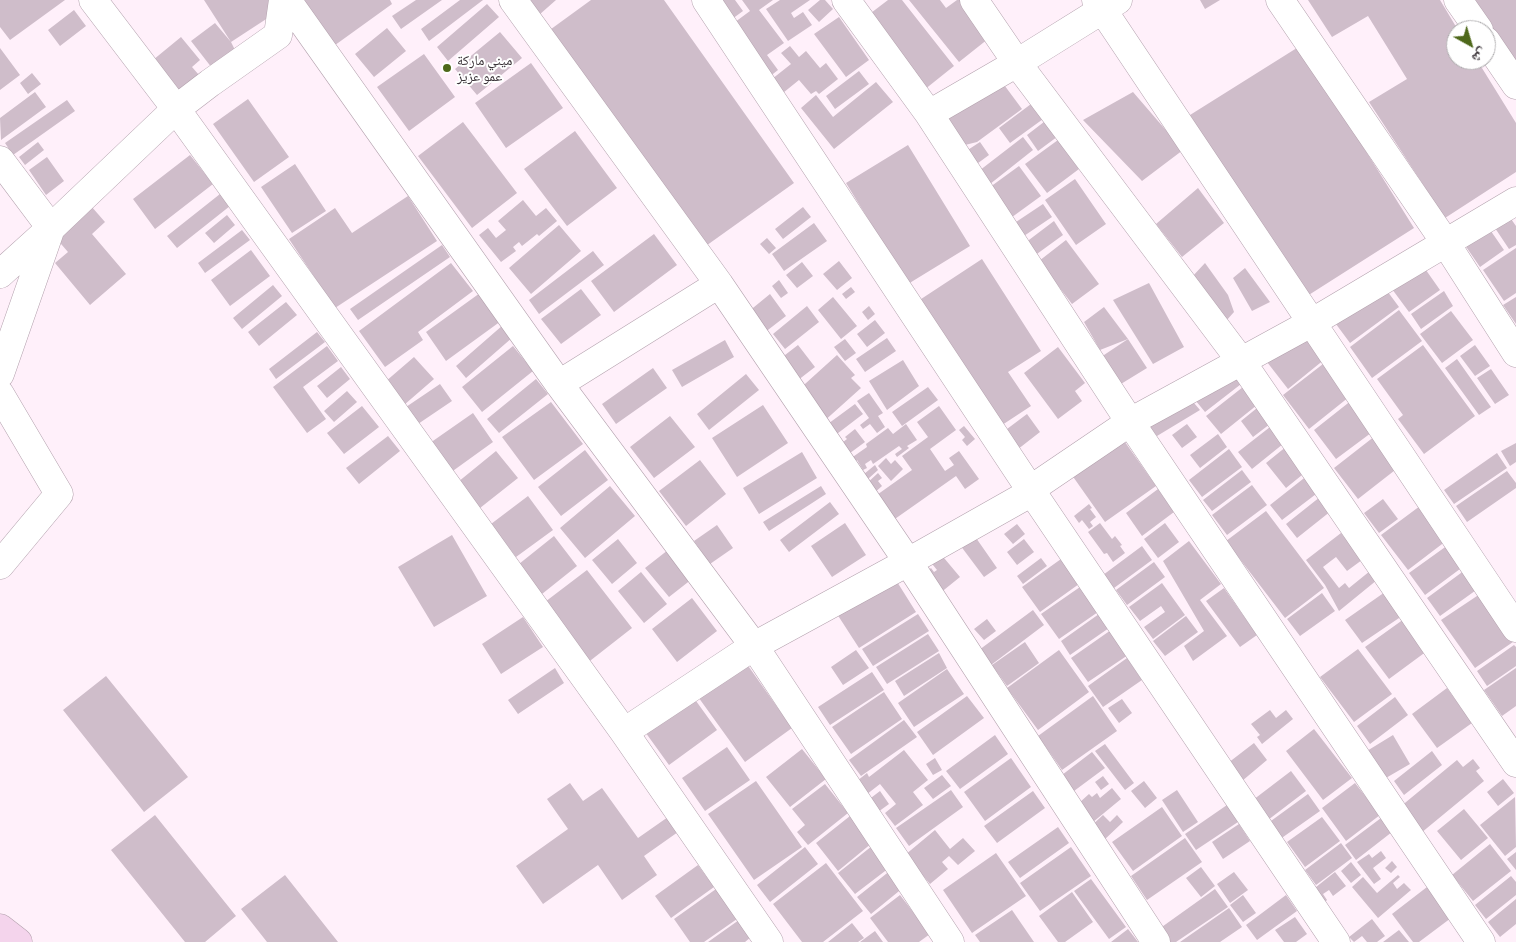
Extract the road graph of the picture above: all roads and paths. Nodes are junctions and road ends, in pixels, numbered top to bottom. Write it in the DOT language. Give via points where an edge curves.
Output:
graph roads {
  1 [pos="93,0"];
  2 [pos="285,0"];
  3 [pos="513,0"];
  4 [pos="706,0"];
  5 [pos="846,0"];
  6 [pos="974,0"];
  7 [pos="1280,0"];
  8 [pos="1458,0"];
  9 [pos="1106,4"];
  10 [pos="1471,20"];
  11 [pos="1496,56"];
  12 [pos="1017,63"];
  13 [pos="1516,85"];
  14 [pos="176,109"];
  15 [pos="929,114"];
  16 [pos="0,160"];
  17 [pos="1516,201"];
  18 [pos="51,228"];
  19 [pos="1445,242"];
  20 [pos="0,274"];
  21 [pos="719,284"];
  22 [pos="1311,323"];
  23 [pos="1516,353"];
  24 [pos="1241,360"];
  25 [pos="0,374"];
  26 [pos="559,384"];
  27 [pos="0,394"];
  28 [pos="1130,422"];
  29 [pos="1032,492"];
  30 [pos="908,562"];
  31 [pos="0,564"];
  32 [pos="1516,628"];
  33 [pos="754,646"];
  34 [pos="624,732"];
  35 [pos="1516,763"];
  36 [pos="0,928"];
  37 [pos="18,942"];
  38 [pos="769,942"];
  39 [pos="950,942"];
  40 [pos="1156,942"];
  41 [pos="1336,942"];
  42 [pos="1481,942"];
  1 -- 14 [label="street"];
  2 -- 14 [label="street" via="278,35"];
  2 -- 26 [label="street"];
  3 -- 21 [label="street"];
  4 -- 29 [label="street"];
  5 -- 15 [label="street"];
  6 -- 12 [label="street"];
  7 -- 19 [label="street"];
  8 -- 10 [label="street"];
  9 -- 12 [label="street"];
  9 -- 22 [label="street"];
  11 -- 13 [label="street"];
  12 -- 15 [label="street"];
  12 -- 24 [label="street"];
  14 -- 18 [label="street"];
  14 -- 34 [label="street"];
  15 -- 28 [label="street"];
  16 -- 18 [label="street"];
  17 -- 19 [label="street"];
  18 -- 20 [label="street"];
  18 -- 25 [label="street"];
  19 -- 22 [label="street"];
  19 -- 23 [label="street"];
  21 -- 26 [label="street"];
  21 -- 30 [label="street"];
  22 -- 24 [label="street"];
  22 -- 32 [label="street"];
  24 -- 28 [label="street"];
  24 -- 35 [label="street"];
  26 -- 33 [label="street"];
  27 -- 31 [label="street" via="59,494"];
  28 -- 29 [label="street" via="1040,483"];
  28 -- 42 [label="street"];
  29 -- 30 [label="street"];
  29 -- 41 [label="street"];
  30 -- 33 [label="street"];
  30 -- 40 [label="street"];
  33 -- 34 [label="street"];
  33 -- 39 [label="street"];
  34 -- 38 [label="street"];
  36 -- 37 [label="main road"];
}
